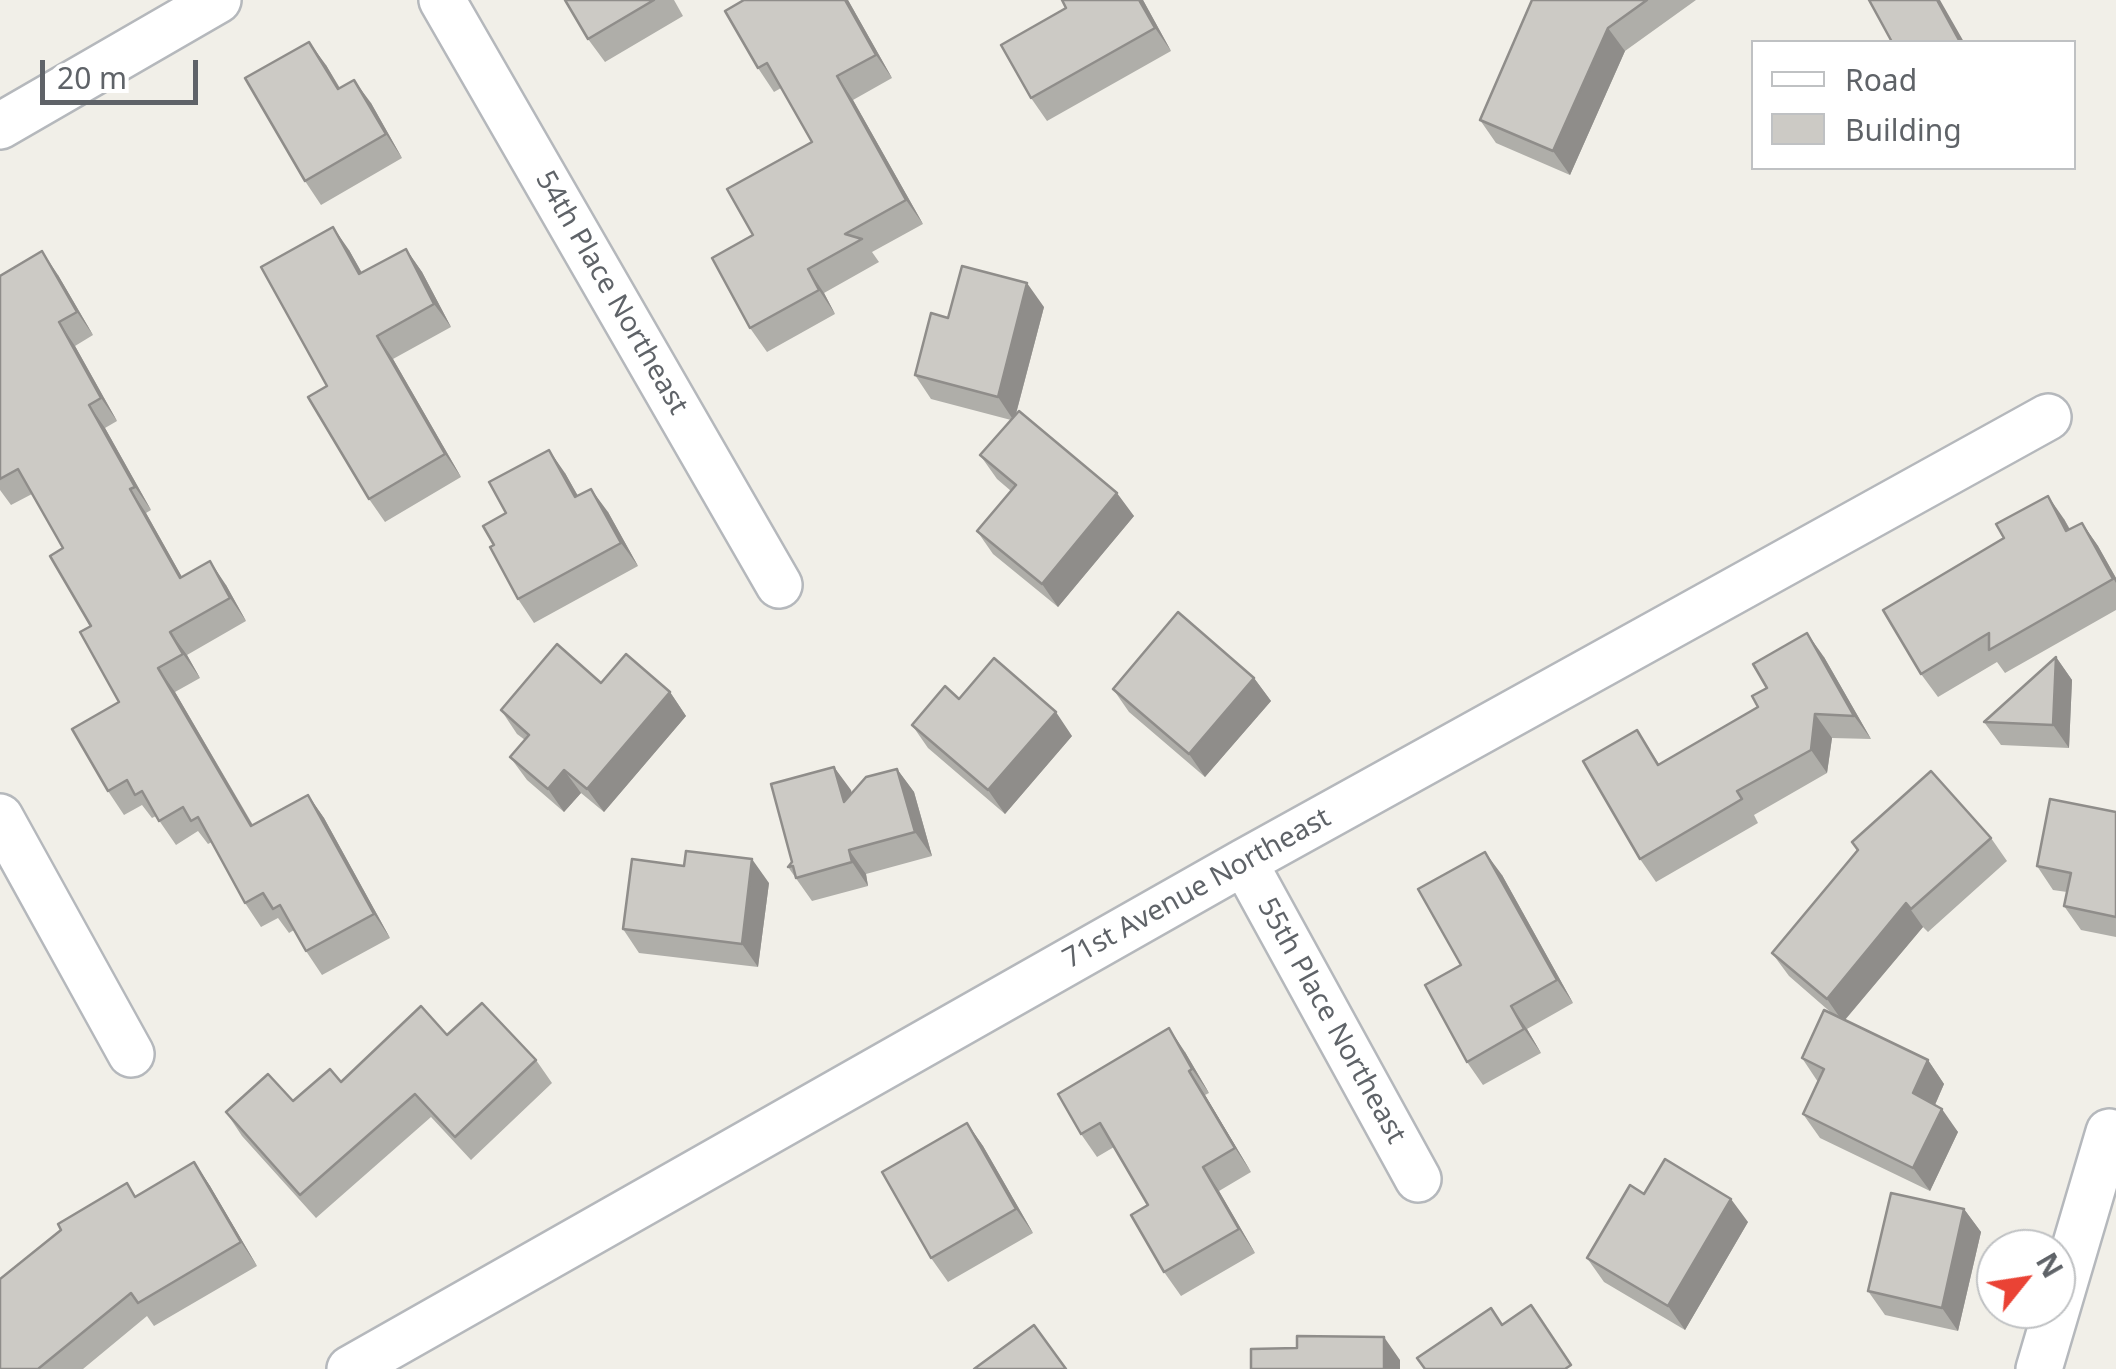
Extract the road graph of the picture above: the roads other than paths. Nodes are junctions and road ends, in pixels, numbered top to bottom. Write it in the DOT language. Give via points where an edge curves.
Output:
graph roads {
  1 [pos="218,0"];
  2 [pos="442,0"];
  3 [pos="0,126"];
  4 [pos="2048,417"];
  5 [pos="779,585"];
  6 [pos="0,816"];
  7 [pos="1244,862"];
  8 [pos="131,1054"];
  9 [pos="2110,1132"];
  10 [pos="1418,1180"];
  11 [pos="350,1369"];
  12 [pos="2039,1369"];
  1 -- 3 [label="street"];
  2 -- 5 [label="street, 54th Place Northeast"];
  4 -- 7 [label="street, 71st Avenue Northeast"];
  6 -- 8 [label="street"];
  7 -- 10 [label="street, 55th Place Northeast"];
  7 -- 11 [label="street, 71st Avenue Northeast"];
  9 -- 12 [label="street"];
}
